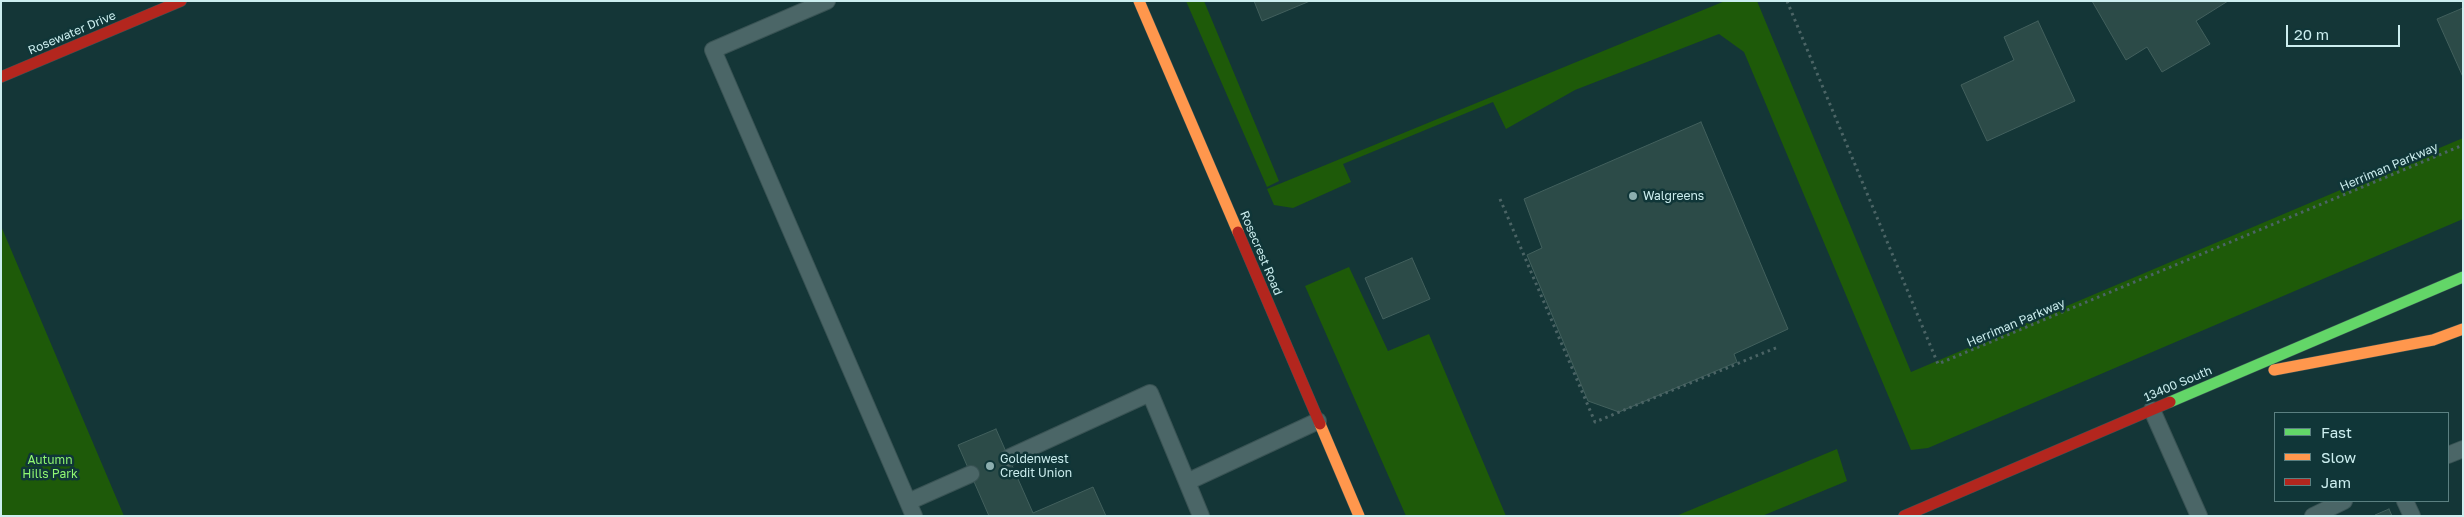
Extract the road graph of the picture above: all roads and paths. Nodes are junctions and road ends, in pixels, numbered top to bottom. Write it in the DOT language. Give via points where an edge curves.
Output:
graph roads {
  1 [pos="181,1"];
  2 [pos="827,1"];
  3 [pos="1139,1"];
  4 [pos="1787,1"];
  5 [pos="1,78"];
  6 [pos="2463,145"];
  7 [pos="1500,199"];
  8 [pos="2463,277"];
  9 [pos="2463,329"];
  10 [pos="1778,347"];
  11 [pos="2221,381"];
  12 [pos="2152,410"];
  13 [pos="1318,421"];
  14 [pos="2463,449"];
  15 [pos="2449,455"];
  16 [pos="1008,458"];
  17 [pos="971,474"];
  18 [pos="1187,482"];
  19 [pos="2342,502"];
  20 [pos="2405,502"];
  21 [pos="911,509"];
  22 [pos="1201,516"];
  23 [pos="1358,516"];
  24 [pos="1904,516"];
  25 [pos="2199,516"];
  26 [pos="2313,516"];
  27 [pos="2412,516"];
  1 -- 5 [label="main road, Rosewater Drive"];
  2 -- 21 [label="lane" via="713,50"];
  3 -- 13 [label="main road, Rosecrest Road"];
  4 -- 6 [label="path, Herriman Parkway" via="1938,364"];
  7 -- 10 [label="path" via="1595,422"];
  8 -- 11 [label="main road, 13400 South"];
  9 -- 11 [label="main road" via="2433,340"];
  11 -- 12 [label="main road, 13400 South"];
  12 -- 24 [label="main road, 13400 South"];
  12 -- 25 [label="lane"];
  13 -- 18 [label="lane"];
  13 -- 23 [label="main road, Rosecrest Road"];
  14 -- 15 [label="lane"];
  16 -- 18 [label="lane" via="1150,393"];
  17 -- 21 [label="lane"];
  18 -- 22 [label="lane"];
  19 -- 26 [label="lane"];
  20 -- 27 [label="lane"];
}
